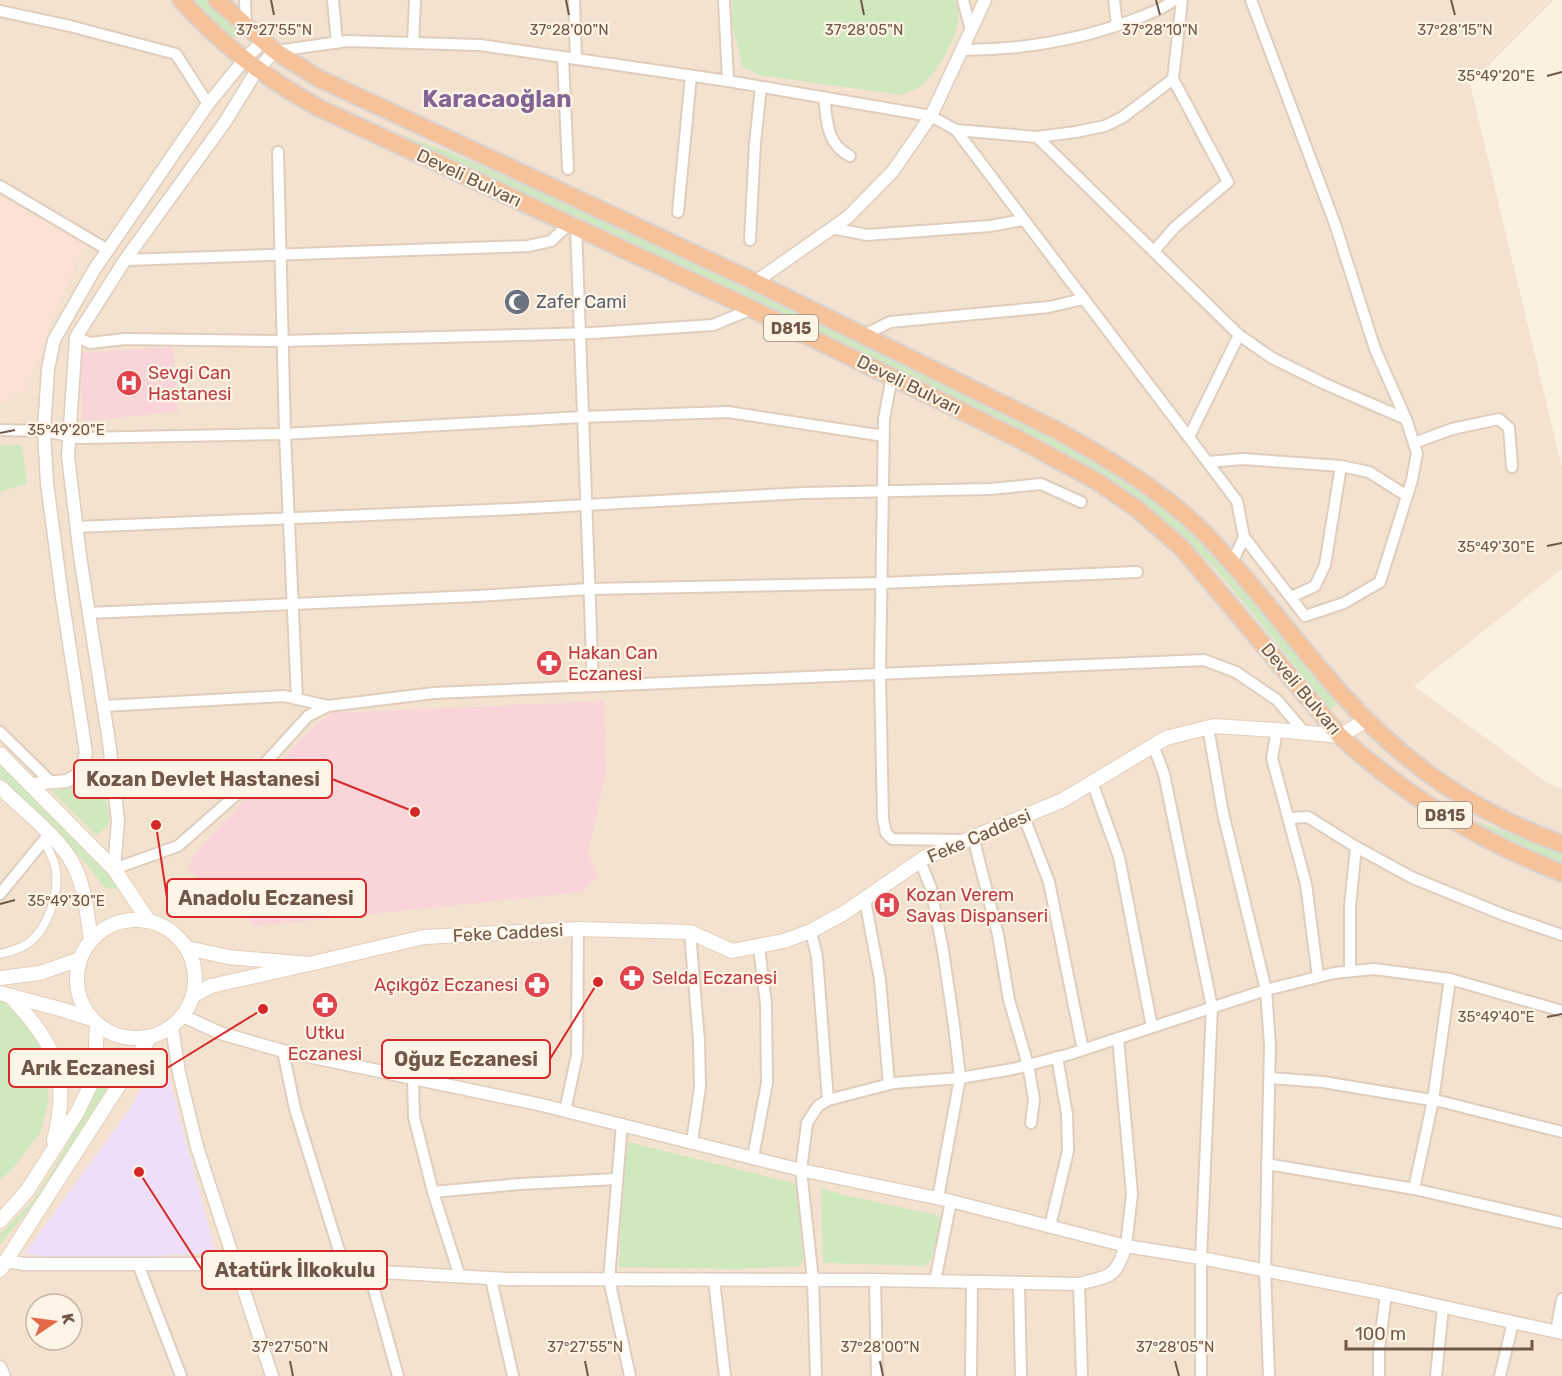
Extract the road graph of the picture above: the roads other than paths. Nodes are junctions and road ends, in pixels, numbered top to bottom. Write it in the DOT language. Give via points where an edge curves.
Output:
graph roads {
  1 [pos="180,0"];
  2 [pos="217,0"];
  3 [pos="245,0"];
  4 [pos="333,0"];
  5 [pos="415,0"];
  6 [pos="574,0"];
  7 [pos="724,0"];
  8 [pos="963,0"];
  9 [pos="985,0"];
  10 [pos="1114,0"];
  11 [pos="1174,0"];
  12 [pos="1182,0"];
  13 [pos="1251,0"];
  14 [pos="0,11"];
  15 [pos="246,26"];
  16 [pos="1117,26"];
  17 [pos="971,30"];
  18 [pos="338,43"];
  19 [pos="413,43"];
  20 [pos="269,46"];
  21 [pos="962,50"];
  22 [pos="563,57"];
  23 [pos="576,59"];
  24 [pos="251,65"];
  25 [pos="691,76"];
  26 [pos="1173,79"];
  27 [pos="728,81"];
  28 [pos="761,87"];
  29 [pos="824,97"];
  30 [pos="208,105"];
  31 [pos="931,116"];
  32 [pos="956,130"];
  33 [pos="1037,137"];
  34 [pos="278,152"];
  35 [pos="850,156"];
  36 [pos="568,169"];
  37 [pos="0,186"];
  38 [pos="678,212"];
  39 [pos="1023,220"];
  40 [pos="572,226"];
  41 [pos="832,228"];
  42 [pos="750,240"];
  43 [pos="108,250"];
  44 [pos="1154,251"];
  45 [pos="279,255"];
  46 [pos="125,260"];
  47 [pos="755,282"];
  48 [pos="1083,299"];
  49 [pos="752,309"];
  50 [pos="579,333"];
  51 [pos="864,335"];
  52 [pos="1239,335"];
  53 [pos="76,337"];
  54 [pos="282,341"];
  55 [pos="892,376"];
  56 [pos="582,417"];
  57 [pos="1406,419"];
  58 [pos="0,430"];
  59 [pos="44,431"];
  60 [pos="285,434"];
  61 [pos="71,436"];
  62 [pos="884,436"];
  63 [pos="1189,437"];
  64 [pos="1414,443"];
  65 [pos="1208,462"];
  66 [pos="1341,466"];
  67 [pos="1512,467"];
  68 [pos="883,490"];
  69 [pos="1407,496"];
  70 [pos="1081,502"];
  71 [pos="586,504"];
  72 [pos="288,518"];
  73 [pos="76,526"];
  74 [pos="1244,537"];
  75 [pos="1232,563"];
  76 [pos="1137,572"];
  77 [pos="882,584"];
  78 [pos="589,590"];
  79 [pos="1291,597"];
  80 [pos="292,603"];
  81 [pos="88,613"];
  82 [pos="880,674"];
  83 [pos="593,685"];
  84 [pos="297,699"];
  85 [pos="103,706"];
  86 [pos="328,706"];
  87 [pos="1366,720"];
  88 [pos="1208,727"];
  89 [pos="1277,730"];
  90 [pos="0,732"];
  91 [pos="1305,733"];
  92 [pos="1340,736"];
  93 [pos="1153,745"];
  94 [pos="0,754"];
  95 [pos="1092,782"];
  96 [pos="51,783"];
  97 [pos="31,784"];
  98 [pos="0,787"];
  99 [pos="1024,817"];
  100 [pos="1288,818"];
  101 [pos="46,837"];
  102 [pos="969,838"];
  103 [pos="1562,844"];
  104 [pos="1356,847"];
  105 [pos="920,861"];
  106 [pos="114,869"];
  107 [pos="1562,873"];
  108 [pos="0,894"];
  109 [pos="865,900"];
  110 [pos="148,920"];
  111 [pos="578,929"];
  112 [pos="811,931"];
  113 [pos="690,932"];
  114 [pos="1562,935"];
  115 [pos="91,940"];
  116 [pos="759,947"];
  117 [pos="187,948"];
  118 [pos="0,954"];
  119 [pos="80,959"];
  120 [pos="309,964"];
  121 [pos="1350,971"];
  122 [pos="1318,977"];
  123 [pos="0,978"];
  124 [pos="1450,979"];
  125 [pos="1266,990"];
  126 [pos="6,995"];
  127 [pos="194,995"];
  128 [pos="1212,1007"];
  129 [pos="1562,1011"];
  130 [pos="183,1016"];
  131 [pos="94,1022"];
  132 [pos="172,1027"];
  133 [pos="1152,1027"];
  134 [pos="150,1037"];
  135 [pos="1118,1038"];
  136 [pos="1083,1050"];
  137 [pos="283,1051"];
  138 [pos="1057,1057"];
  139 [pos="1028,1065"];
  140 [pos="413,1078"];
  141 [pos="960,1078"];
  142 [pos="1270,1078"];
  143 [pos="889,1084"];
  144 [pos="828,1100"];
  145 [pos="1433,1100"];
  146 [pos="565,1111"];
  147 [pos="1031,1123"];
  148 [pos="622,1124"];
  149 [pos="1562,1132"];
  150 [pos="692,1142"];
  151 [pos="52,1153"];
  152 [pos="753,1157"];
  153 [pos="1268,1164"];
  154 [pos="801,1170"];
  155 [pos="617,1179"];
  156 [pos="1414,1189"];
  157 [pos="433,1192"];
  158 [pos="938,1198"];
  159 [pos="951,1201"];
  160 [pos="0,1221"];
  161 [pos="1562,1222"];
  162 [pos="1050,1226"];
  163 [pos="1126,1246"];
  164 [pos="1201,1258"];
  165 [pos="138,1264"];
  166 [pos="235,1264"];
  167 [pos="3,1266"];
  168 [pos="345,1270"];
  169 [pos="1265,1270"];
  170 [pos="369,1272"];
  171 [pos="460,1277"];
  172 [pos="491,1279"];
  173 [pos="609,1279"];
  174 [pos="714,1280"];
  175 [pos="813,1280"];
  176 [pos="875,1281"];
  177 [pos="935,1281"];
  178 [pos="972,1282"];
  179 [pos="1019,1283"];
  180 [pos="1079,1284"];
  181 [pos="1386,1294"];
  182 [pos="1562,1299"];
  183 [pos="1443,1306"];
  184 [pos="1514,1322"];
  185 [pos="1559,1332"];
  186 [pos="0,1367"];
  187 [pos="267,1375"];
  188 [pos="4,1376"];
  189 [pos="181,1376"];
  190 [pos="398,1376"];
  191 [pos="513,1376"];
  192 [pos="630,1376"];
  193 [pos="725,1376"];
  194 [pos="816,1376"];
  195 [pos="877,1376"];
  196 [pos="971,1376"];
  197 [pos="1021,1376"];
  198 [pos="1082,1376"];
  199 [pos="1201,1376"];
  200 [pos="1269,1376"];
  201 [pos="1379,1376"];
  202 [pos="1436,1376"];
  203 [pos="1500,1376"];
  1 -- 24 [label="highway, Develi Bulvarı / D815"];
  2 -- 15 [label="highway, Develi Bulvarı / D815"];
  3 -- 15 [label="street"];
  4 -- 18 [label="street"];
  5 -- 19 [label="street"];
  6 -- 23 [label="street"];
  7 -- 27 [label="street"];
  8 -- 17 [label="street"];
  9 -- 17 [label="street"];
  10 -- 16 [label="street"];
  11 -- 16 [label="street" via="1166,7"];
  12 -- 26 [label="street"];
  13 -- 57 [label="street" via="1335,224 1375,349"];
  14 -- 30 [label="street" via="176,54"];
  15 -- 20 [label="highway, Develi Bulvarı / D815"];
  16 -- 21 [label="street" via="1060,42 1004,50"];
  17 -- 21 [label="street"];
  18 -- 19 [label="street"];
  18 -- 20 [label="street"];
  19 -- 22 [label="street" via="480,45"];
  20 -- 24 [label="street"];
  20 -- 47 [label="highway, Develi Bulvarı / D815" via="318,78"];
  21 -- 31 [label="street"];
  22 -- 23 [label="street"];
  22 -- 36 [label="street"];
  23 -- 25 [label="street"];
  24 -- 30 [label="street"];
  24 -- 40 [label="highway, Develi Bulvarı / D815" via="318,107"];
  24 -- 46 [label="street" via="225,122"];
  25 -- 27 [label="street"];
  25 -- 38 [label="street"];
  26 -- 33 [label="street" via="1105,126"];
  26 -- 44 [label="street" via="1228,182 1175,227"];
  27 -- 28 [label="street"];
  28 -- 29 [label="street"];
  28 -- 42 [label="street"];
  29 -- 31 [label="street"];
  29 -- 35 [label="street" via="828,129 838,150"];
  30 -- 43 [label="street"];
  31 -- 32 [label="street"];
  31 -- 41 [label="street" via="893,171"];
  32 -- 33 [label="street"];
  32 -- 39 [label="street"];
  33 -- 44 [label="street"];
  34 -- 45 [label="street"];
  37 -- 43 [label="street"];
  39 -- 41 [label="street" via="867,235"];
  39 -- 48 [label="street"];
  40 -- 45 [label="street" via="551,241 528,246"];
  40 -- 49 [label="highway, Develi Bulvarı / D815"];
  40 -- 50 [label="street"];
  41 -- 47 [label="street"];
  43 -- 59 [label="street" via="54,340"];
  44 -- 52 [label="street"];
  45 -- 46 [label="street"];
  45 -- 54 [label="street"];
  46 -- 53 [label="street"];
  47 -- 51 [label="highway, Develi Bulvarı / D815"];
  48 -- 51 [label="street" via="1049,308 890,322"];
  48 -- 63 [label="street"];
  49 -- 50 [label="street" via="713,325"];
  49 -- 55 [label="highway, Develi Bulvarı / D815"];
  50 -- 54 [label="street"];
  50 -- 56 [label="street"];
  51 -- 75 [label="highway, Develi Bulvarı / D815" via="1104,457 1174,506"];
  52 -- 57 [label="street" via="1324,384"];
  52 -- 63 [label="street"];
  53 -- 54 [label="street" via="90,343 125,339"];
  53 -- 61 [label="street"];
  54 -- 60 [label="street"];
  55 -- 62 [label="street"];
  55 -- 92 [label="highway, Develi Bulvarı / D815" via="1075,468 1150,520 1182,548"];
  56 -- 60 [label="street"];
  56 -- 62 [label="street" via="728,412"];
  56 -- 71 [label="street"];
  57 -- 64 [label="street"];
  58 -- 59 [label="street"];
  59 -- 61 [label="street"];
  59 -- 96 [label="street" via="47,483 86,753 80,773 67,782"];
  60 -- 61 [label="street"];
  60 -- 72 [label="street"];
  61 -- 73 [label="street" via="68,456"];
  62 -- 68 [label="street"];
  63 -- 65 [label="street"];
  64 -- 67 [label="street" via="1452,429 1499,419 1509,428"];
  64 -- 69 [label="street" via="1417,453"];
  65 -- 66 [label="street" via="1243,459"];
  65 -- 74 [label="street" via="1237,501"];
  66 -- 69 [label="street" via="1369,472"];
  66 -- 79 [label="street" via="1325,565 1315,586"];
  68 -- 70 [label="street" via="991,489 1041,484"];
  68 -- 71 [label="street"];
  68 -- 77 [label="street"];
  69 -- 79 [label="street" via="1380,582 1344,603 1305,616"];
  71 -- 72 [label="street"];
  71 -- 78 [label="street"];
  72 -- 73 [label="street"];
  72 -- 80 [label="street"];
  73 -- 81 [label="street"];
  74 -- 75 [label="street"];
  74 -- 79 [label="street"];
  75 -- 87 [label="highway, Develi Bulvarı / D815"];
  76 -- 77 [label="street"];
  77 -- 78 [label="street"];
  77 -- 82 [label="street"];
  78 -- 80 [label="street"];
  78 -- 83 [label="street"];
  80 -- 81 [label="street"];
  80 -- 84 [label="street"];
  81 -- 85 [label="street"];
  82 -- 83 [label="street"];
  82 -- 91 [label="street" via="1204,660 1236,672 1277,700"];
  82 -- 102 [label="street" via="886,833 892,839"];
  83 -- 86 [label="street" via="434,693"];
  84 -- 85 [label="street" via="284,696"];
  84 -- 86 [label="street"];
  85 -- 106 [label="street" via="118,821"];
  86 -- 106 [label="street" via="308,716 236,795 178,846"];
  87 -- 92 [label="main road"];
  87 -- 103 [label="highway, Develi Bulvarı / D815" via="1464,799"];
  88 -- 89 [label="main road, Feke Caddesi"];
  88 -- 93 [label="main road, Feke Caddesi"];
  88 -- 125 [label="street" via="1223,813"];
  89 -- 91 [label="main road, Feke Caddesi"];
  89 -- 100 [label="street" via="1272,758"];
  90 -- 96 [label="street"];
  91 -- 92 [label="main road, Feke Caddesi"];
  92 -- 107 [label="highway, Develi Bulvarı / D815" via="1388,777 1436,810 1484,838"];
  93 -- 95 [label="main road, Feke Caddesi"];
  93 -- 128 [label="street" via="1164,774"];
  94 -- 97 [label="main road"];
  95 -- 99 [label="main road, Feke Caddesi"];
  95 -- 133 [label="street" via="1119,857"];
  96 -- 97 [label="street"];
  97 -- 106 [label="main road"];
  98 -- 101 [label="main road"];
  99 -- 102 [label="main road, Feke Caddesi"];
  99 -- 136 [label="street" via="1049,882"];
  100 -- 104 [label="street" via="1308,816"];
  100 -- 122 [label="street" via="1306,884"];
  101 -- 108 [label="street"];
  101 -- 115 [label="main road" via="73,863"];
  101 -- 118 [label="street" via="56,883 48,917 28,944"];
  102 -- 105 [label="main road, Feke Caddesi"];
  102 -- 139 [label="street" via="998,935 1009,1000"];
  104 -- 114 [label="street" via="1413,878"];
  104 -- 121 [label="street" via="1350,906"];
  105 -- 109 [label="main road, Feke Caddesi"];
  105 -- 141 [label="street" via="931,888 943,951"];
  106 -- 110 [label="main road"];
  109 -- 112 [label="main road, Feke Caddesi"];
  109 -- 143 [label="street" via="880,980"];
  110 -- 115 [label="main road" via="117,922"];
  110 -- 117 [label="main road" via="170,931"];
  111 -- 113 [label="main road, Feke Caddesi"];
  111 -- 120 [label="main road, Feke Caddesi" via="424,937"];
  111 -- 146 [label="street" via="577,1055"];
  112 -- 116 [label="main road, Feke Caddesi"];
  112 -- 144 [label="street" via="818,969"];
  113 -- 116 [label="main road, Feke Caddesi" via="732,951"];
  113 -- 150 [label="street" via="700,1087"];
  115 -- 119 [label="main road"];
  116 -- 152 [label="street" via="766,1004 767,1083"];
  117 -- 120 [label="main road" via="228,957"];
  117 -- 127 [label="main road" via="194,963"];
  119 -- 123 [label="main road" via="40,973"];
  119 -- 131 [label="main road" via="78,991"];
  120 -- 127 [label="main road, Feke Caddesi" via="211,986"];
  121 -- 122 [label="street"];
  121 -- 124 [label="street" via="1374,969"];
  122 -- 125 [label="street"];
  124 -- 129 [label="street"];
  124 -- 145 [label="street"];
  125 -- 128 [label="street"];
  125 -- 142 [label="street"];
  126 -- 131 [label="main road" via="60,1008"];
  126 -- 151 [label="main road" via="49,1043 60,1076 60,1118"];
  127 -- 130 [label="main road"];
  128 -- 133 [label="street"];
  128 -- 164 [label="street"];
  130 -- 132 [label="main road"];
  130 -- 137 [label="street" via="220,1033"];
  131 -- 134 [label="main road" via="122,1037"];
  131 -- 151 [label="main road" via="95,1066 89,1088"];
  132 -- 134 [label="main road"];
  132 -- 166 [label="street" via="197,1147"];
  133 -- 135 [label="street"];
  134 -- 167 [label="main road"];
  135 -- 136 [label="street"];
  135 -- 163 [label="street" via="1132,1194"];
  136 -- 138 [label="street"];
  137 -- 140 [label="street"];
  137 -- 168 [label="street" via="295,1110"];
  138 -- 139 [label="street"];
  138 -- 162 [label="street" via="1067,1114 1068,1151"];
  139 -- 141 [label="street"];
  139 -- 147 [label="street" via="1034,1099"];
  140 -- 146 [label="street"];
  140 -- 157 [label="street" via="414,1117"];
  141 -- 143 [label="street"];
  141 -- 158 [label="street"];
  142 -- 145 [label="street" via="1323,1082"];
  142 -- 153 [label="street"];
  143 -- 144 [label="street"];
  144 -- 154 [label="street" via="818,1106 807,1122"];
  145 -- 149 [label="street"];
  145 -- 156 [label="street"];
  146 -- 148 [label="street"];
  148 -- 150 [label="street"];
  148 -- 155 [label="street"];
  150 -- 152 [label="street"];
  151 -- 160 [label="main road" via="27,1191"];
  152 -- 154 [label="street"];
  153 -- 156 [label="street"];
  153 -- 169 [label="street"];
  154 -- 158 [label="street"];
  154 -- 175 [label="street"];
  155 -- 157 [label="street"];
  155 -- 173 [label="street"];
  156 -- 161 [label="street"];
  157 -- 171 [label="street"];
  158 -- 159 [label="street"];
  159 -- 162 [label="street"];
  159 -- 177 [label="street"];
  162 -- 163 [label="street"];
  163 -- 164 [label="street"];
  163 -- 180 [label="street" via="1119,1268"];
  164 -- 169 [label="street"];
  164 -- 199 [label="street"];
  165 -- 166 [label="street"];
  165 -- 167 [label="street"];
  165 -- 189 [label="street"];
  166 -- 168 [label="street"];
  166 -- 187 [label="street"];
  168 -- 170 [label="street"];
  169 -- 181 [label="street"];
  169 -- 200 [label="street"];
  170 -- 171 [label="street"];
  170 -- 190 [label="street"];
  171 -- 172 [label="street"];
  172 -- 173 [label="street"];
  172 -- 191 [label="street"];
  173 -- 174 [label="street"];
  173 -- 192 [label="street"];
  174 -- 175 [label="street"];
  174 -- 193 [label="street"];
  175 -- 176 [label="street"];
  175 -- 194 [label="street"];
  176 -- 177 [label="street"];
  176 -- 195 [label="street"];
  177 -- 178 [label="street"];
  178 -- 179 [label="street"];
  178 -- 196 [label="street"];
  179 -- 180 [label="street"];
  179 -- 197 [label="street"];
  180 -- 198 [label="street"];
  181 -- 183 [label="street"];
  181 -- 201 [label="street"];
  182 -- 185 [label="street"];
  183 -- 184 [label="street"];
  183 -- 202 [label="street"];
  184 -- 185 [label="street"];
  184 -- 203 [label="street"];
  186 -- 188 [label="street"];
}
